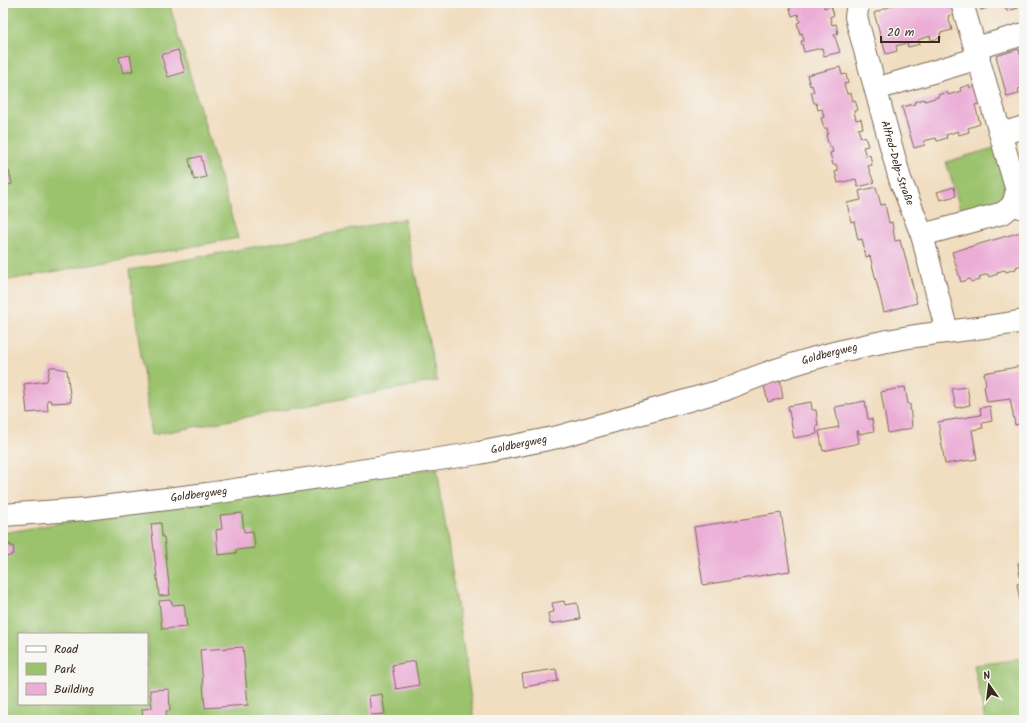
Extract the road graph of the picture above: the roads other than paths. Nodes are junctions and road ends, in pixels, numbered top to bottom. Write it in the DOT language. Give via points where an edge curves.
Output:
graph roads {
  1 [pos="858,3"];
  2 [pos="962,3"];
  3 [pos="1024,34"];
  4 [pos="977,53"];
  5 [pos="876,89"];
  6 [pos="1024,127"];
  7 [pos="1001,134"];
  8 [pos="1018,206"];
  9 [pos="922,235"];
  10 [pos="1024,321"];
  11 [pos="947,332"];
  12 [pos="3,515"];
  1 -- 5 [label="street, Alfred-Delp-Straße" via="856,17"];
  2 -- 4 [label="street"];
  3 -- 4 [label="street"];
  4 -- 5 [label="street"];
  4 -- 7 [label="street"];
  5 -- 9 [label="street, Alfred-Delp-Straße" via="900,179"];
  6 -- 7 [label="street"];
  7 -- 8 [label="street" via="1017,191"];
  8 -- 9 [label="street" via="1003,213"];
  9 -- 11 [label="street, Alfred-Delp-Straße"];
  10 -- 11 [label="street, Goldbergweg"];
  11 -- 12 [label="street, Goldbergweg" via="840,350 746,380 724,390 558,437 479,453 207,494"];
}
